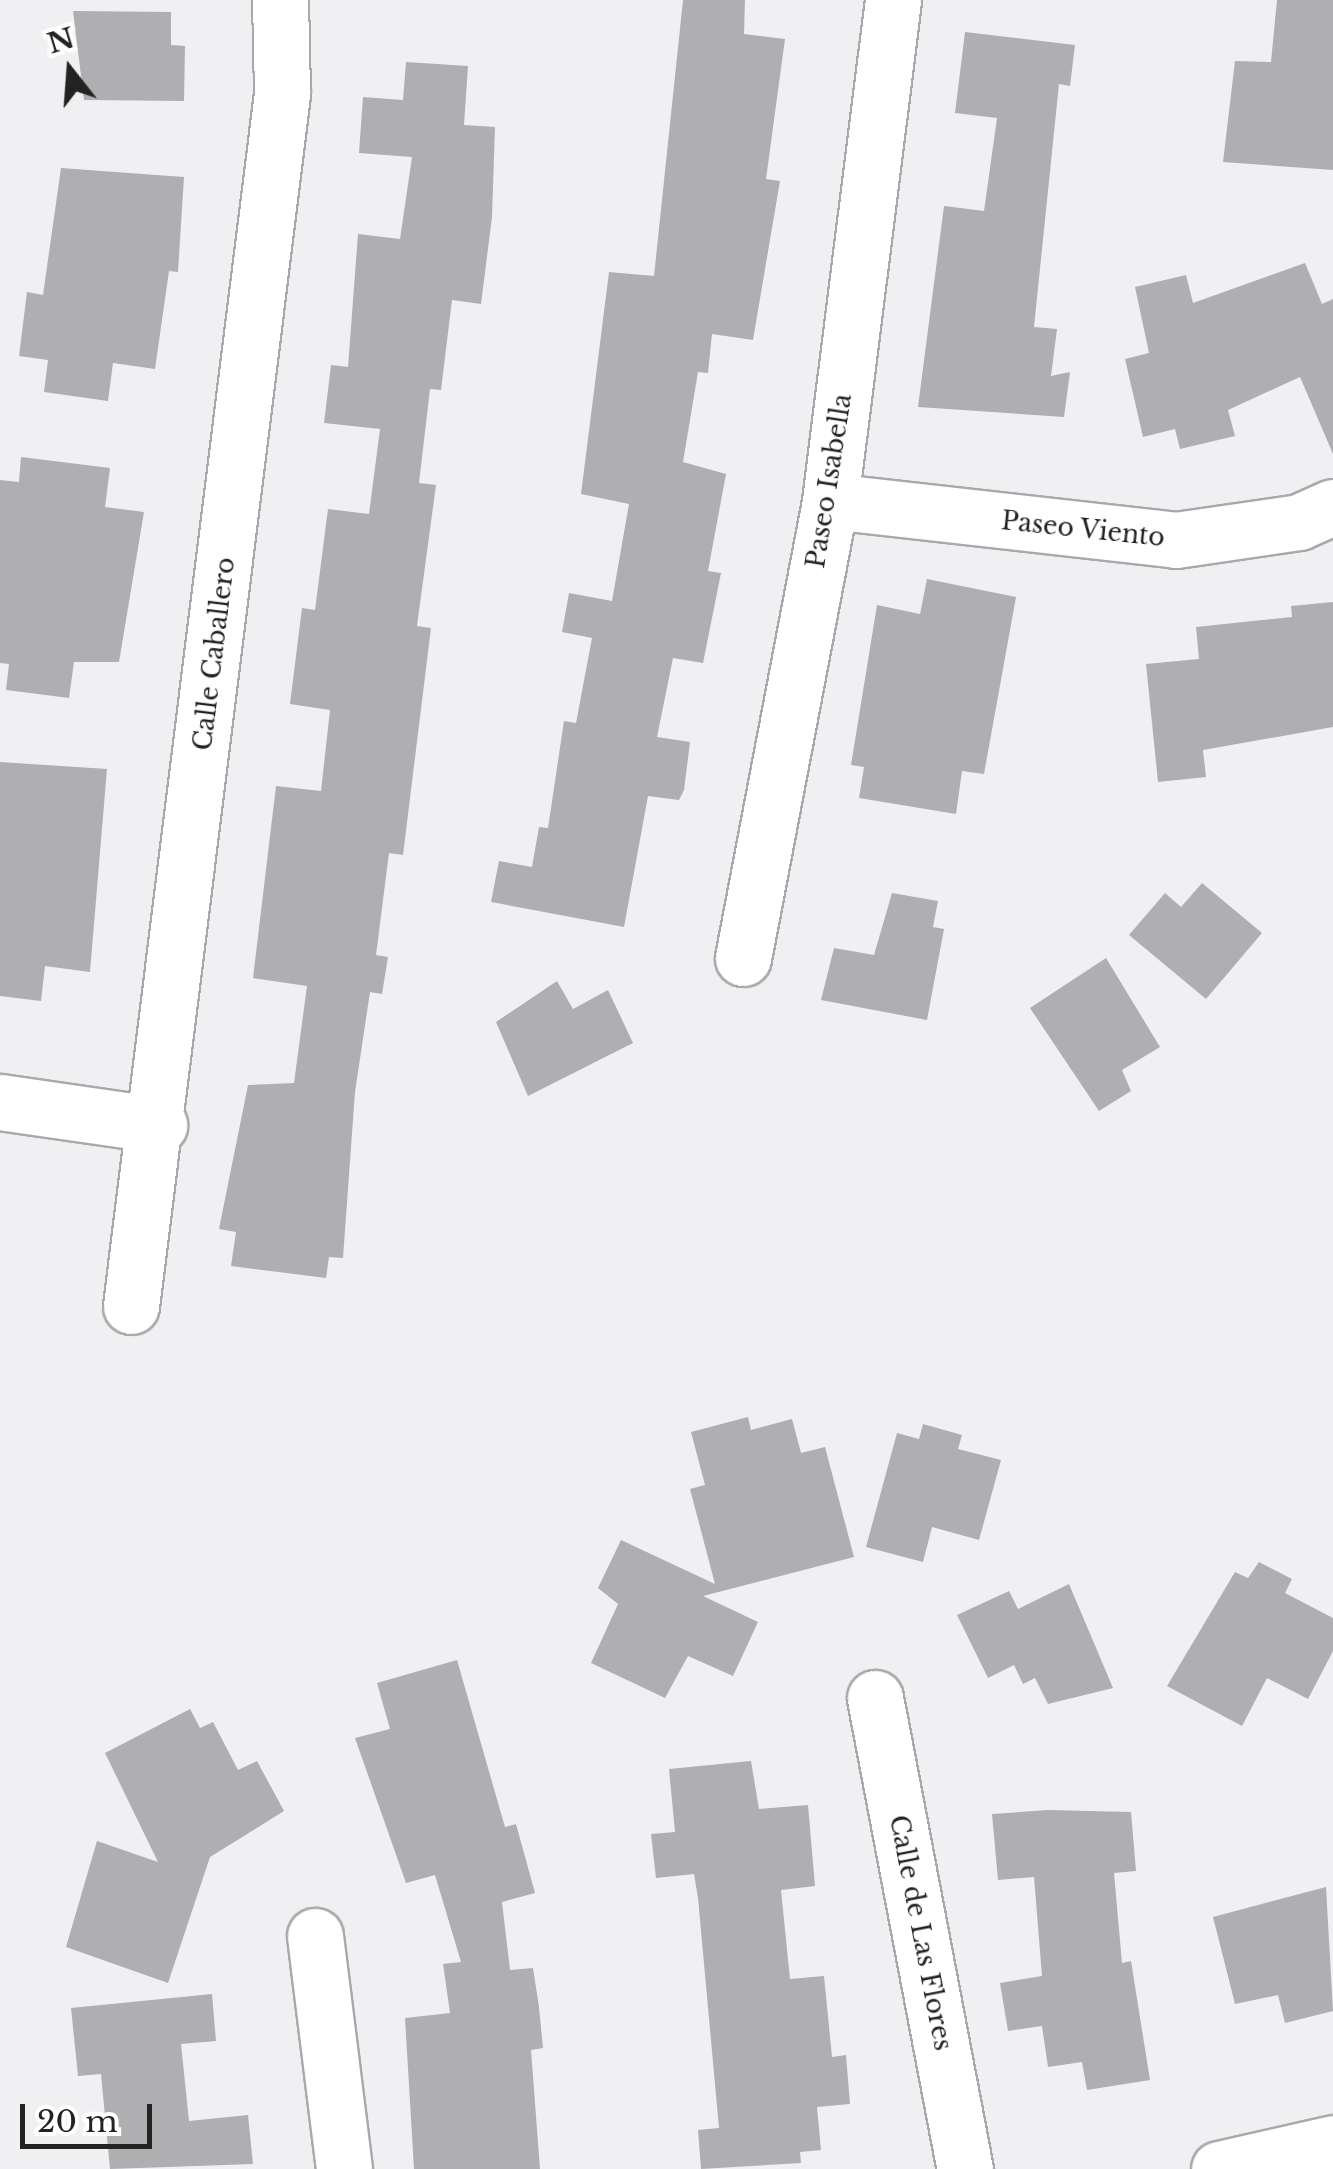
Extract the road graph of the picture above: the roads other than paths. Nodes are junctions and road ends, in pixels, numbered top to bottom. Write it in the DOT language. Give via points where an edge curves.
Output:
graph roads {
  1 [pos="280,0"];
  2 [pos="893,0"];
  3 [pos="830,500"];
  4 [pos="1333,507"];
  5 [pos="744,958"];
  6 [pos="0,1102"];
  7 [pos="159,1126"];
  8 [pos="130,1306"];
  9 [pos="874,1698"];
  10 [pos="315,1936"];
  11 [pos="1333,2143"];
  12 [pos="344,2169"];
  13 [pos="965,2169"];
  14 [pos="1220,2169"];
  1 -- 7 [label="street, Calle Caballero" via="282,93"];
  2 -- 3 [label="street, Paseo Isabella"];
  3 -- 4 [label="street, Paseo Viento" via="1176,540 1300,522"];
  3 -- 5 [label="street, Paseo Isabella"];
  6 -- 7 [label="street"];
  7 -- 8 [label="street, Calle Caballero"];
  9 -- 13 [label="street, Calle de Las Flores"];
  10 -- 12 [label="street"];
  11 -- 14 [label="street"];
}
